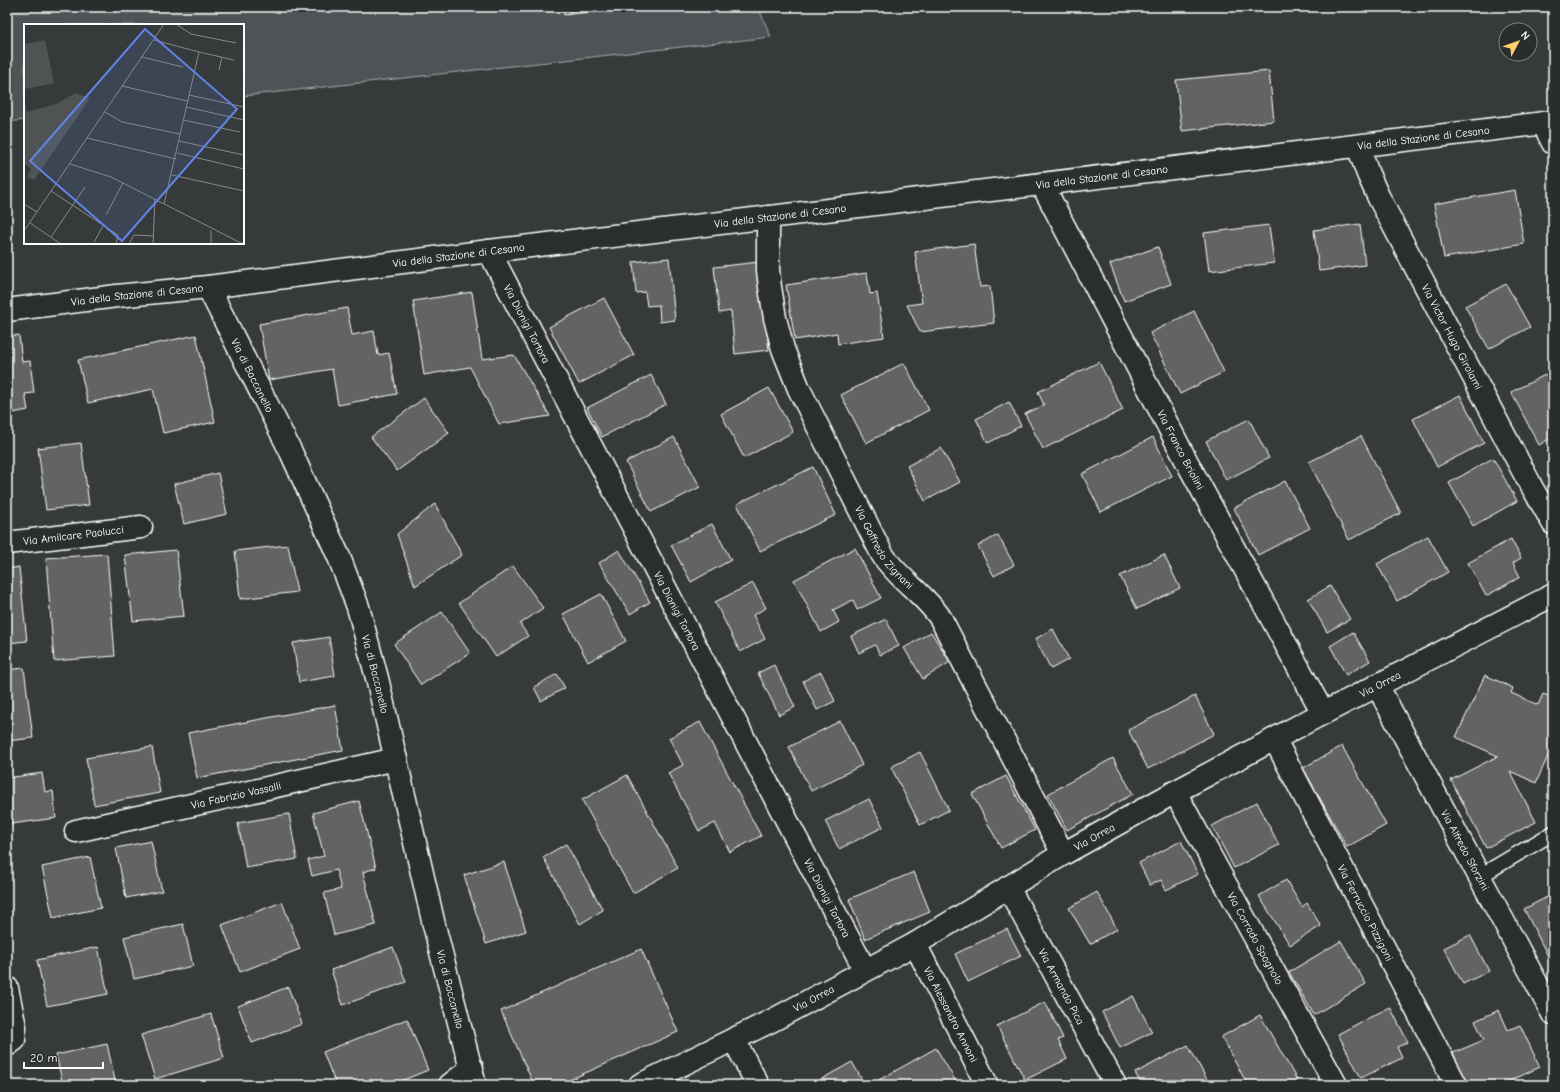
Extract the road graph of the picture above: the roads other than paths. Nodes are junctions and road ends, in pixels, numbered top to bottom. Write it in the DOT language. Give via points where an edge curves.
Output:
graph roads {
  1 [pos="1548,123"];
  2 [pos="1553,143"];
  3 [pos="1358,146"];
  4 [pos="1042,184"];
  5 [pos="768,217"];
  6 [pos="488,251"];
  7 [pos="208,287"];
  8 [pos="7,310"];
  9 [pos="1530,482"];
  10 [pos="1553,524"];
  11 [pos="141,527"];
  12 [pos="7,544"];
  13 [pos="1553,595"];
  14 [pos="1377,685"];
  15 [pos="1323,714"];
  16 [pos="1274,740"];
  17 [pos="396,760"];
  18 [pos="1175,792"];
  19 [pos="76,831"];
  20 [pos="1553,833"];
  21 [pos="1063,854"];
  22 [pos="1480,876"];
  23 [pos="1008,887"];
  24 [pos="915,944"];
  25 [pos="865,970"];
  26 [pos="7,988"];
  27 [pos="1553,1014"];
  28 [pos="734,1040"];
  29 [pos="7,1045"];
  30 [pos="474,1076"];
  31 [pos="450,1085"];
  32 [pos="640,1085"];
  33 [pos="758,1085"];
  34 [pos="987,1085"];
  35 [pos="1115,1085"];
  36 [pos="1336,1085"];
  37 [pos="1456,1085"];
  1 -- 2 [label="street"];
  1 -- 3 [label="street, Via della Stazione di Cesano"];
  3 -- 4 [label="street, Via della Stazione di Cesano"];
  3 -- 9 [label="street, Via Victor Hugo Girolami" via="1379,198"];
  4 -- 5 [label="street, Via della Stazione di Cesano"];
  4 -- 15 [label="street, Via Franco Briolini" via="1187,462"];
  5 -- 6 [label="street, Via della Stazione di Cesano"];
  5 -- 21 [label="street, Via Goffredo Zignani" via="768,270 775,318 782,349 799,390 882,554 941,619"];
  6 -- 7 [label="street, Via della Stazione di Cesano"];
  6 -- 25 [label="street, Via Dionigi Tortora"];
  7 -- 8 [label="street, Via della Stazione di Cesano"];
  7 -- 17 [label="street, Via di Baccanello" via="291,452 349,583 367,639"];
  9 -- 10 [label="street, Via Victor Hugo Girolami"];
  11 -- 12 [label="street, Via Amilcare Paolucci"];
  13 -- 14 [label="street, Via Orrea"];
  14 -- 15 [label="street, Via Orrea"];
  14 -- 22 [label="street, Via Alfredo Sforzini"];
  15 -- 16 [label="street, Via Orrea"];
  16 -- 18 [label="street, Via Orrea"];
  16 -- 37 [label="street, Via Ferruccio Pizzigoni"];
  17 -- 19 [label="street, Via Fabrizio Vassalli"];
  17 -- 30 [label="street, Via di Baccanello" via="434,925"];
  18 -- 21 [label="street, Via Orrea"];
  18 -- 36 [label="street, Via Corrado Spagnolo"];
  20 -- 22 [label="lane"];
  21 -- 23 [label="street, Via Orrea"];
  22 -- 27 [label="street, Via Alfredo Sforzini"];
  23 -- 24 [label="street, Via Orrea"];
  23 -- 35 [label="street, Via Armando Pica"];
  24 -- 25 [label="street, Via Orrea"];
  24 -- 34 [label="street, Via Alessandro Annoni"];
  25 -- 28 [label="street, Via Orrea"];
  26 -- 29 [label="street" via="15,1027 14,1040"];
  28 -- 32 [label="street, Via Orrea"];
  28 -- 33 [label="street"];
  30 -- 31 [label="street"];
}
